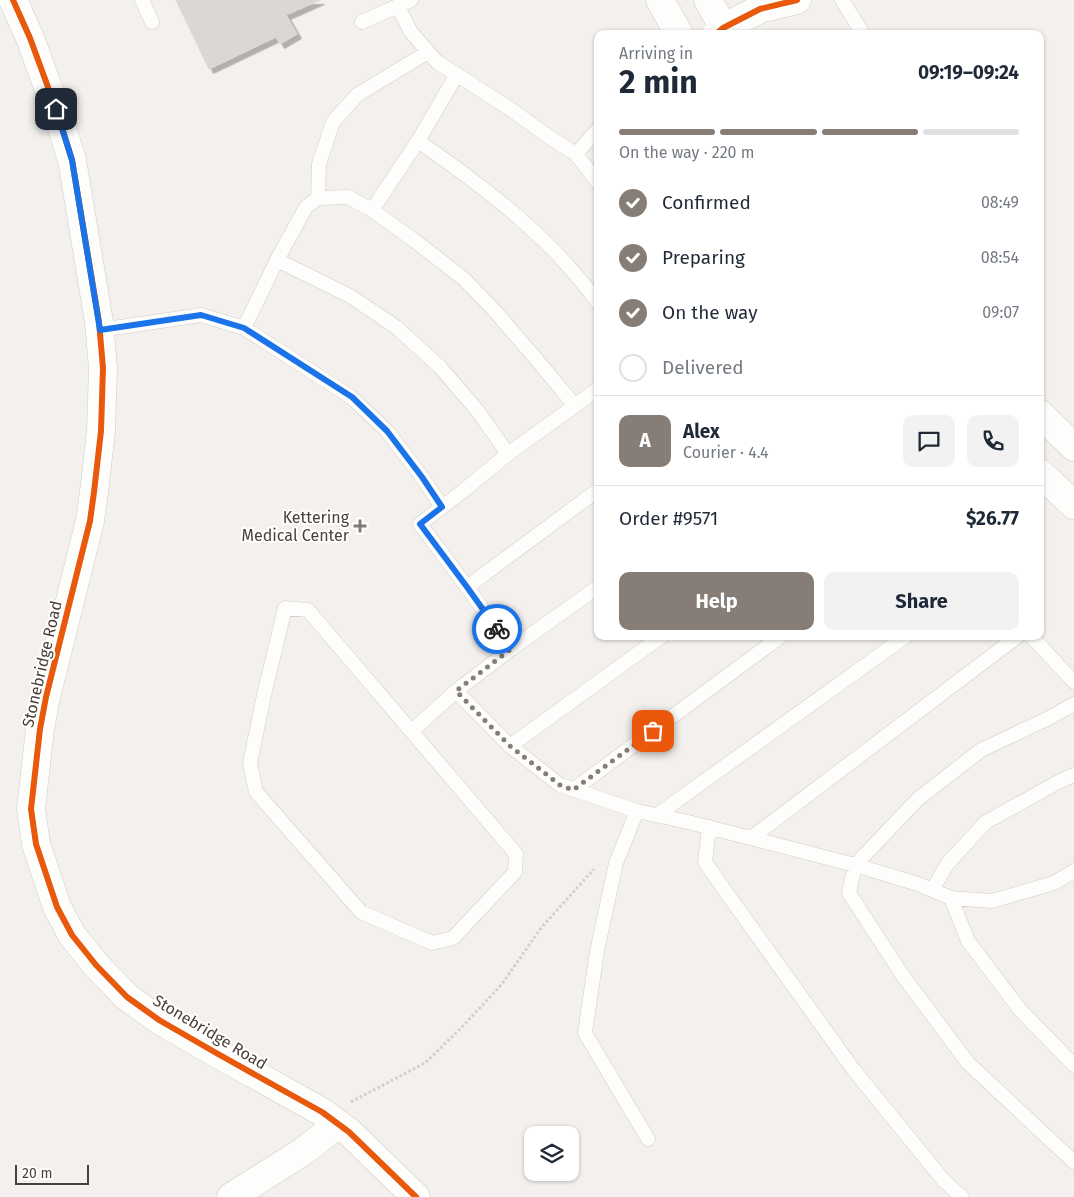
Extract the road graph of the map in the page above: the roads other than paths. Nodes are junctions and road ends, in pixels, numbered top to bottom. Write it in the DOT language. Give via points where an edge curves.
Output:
graph roads {
  1 [pos="13,0"];
  2 [pos="142,0"];
  3 [pos="411,0"];
  4 [pos="660,0"];
  5 [pos="708,0"];
  6 [pos="797,0"];
  7 [pos="842,0"];
  8 [pos="398,7"];
  9 [pos="152,22"];
  10 [pos="362,22"];
  11 [pos="678,30"];
  12 [pos="721,30"];
  13 [pos="725,30"];
  14 [pos="861,30"];
  15 [pos="428,52"];
  16 [pos="457,74"];
  17 [pos="594,134"];
  18 [pos="418,141"];
  19 [pos="576,154"];
  20 [pos="594,178"];
  21 [pos="318,198"];
  22 [pos="372,210"];
  23 [pos="277,260"];
  24 [pos="594,298"];
  25 [pos="244,328"];
  26 [pos="100,330"];
  27 [pos="594,392"];
  28 [pos="575,406"];
  29 [pos="1044,418"];
  30 [pos="1074,447"];
  31 [pos="508,454"];
  32 [pos="1044,477"];
  33 [pos="594,493"];
  34 [pos="1074,505"];
  35 [pos="442,507"];
  36 [pos="467,587"];
  37 [pos="594,590"];
  38 [pos="656,640"];
  39 [pos="776,640"];
  40 [pos="900,640"];
  41 [pos="1013,640"];
  42 [pos="1036,640"];
  43 [pos="511,649"];
  44 [pos="1074,682"];
  45 [pos="456,691"];
  46 [pos="1074,704"];
  47 [pos="412,731"];
  48 [pos="510,746"];
  49 [pos="1074,775"];
  50 [pos="573,790"];
  51 [pos="637,811"];
  52 [pos="657,816"];
  53 [pos="709,827"];
  54 [pos="751,838"];
  55 [pos="855,865"];
  56 [pos="1074,871"];
  57 [pos="932,890"];
  58 [pos="951,898"];
  59 [pos="1074,1065"];
  60 [pos="338,1124"];
  61 [pos="648,1139"];
  62 [pos="1074,1162"];
  63 [pos="231,1197"];
  64 [pos="416,1197"];
  65 [pos="962,1197"];
  1 -- 26 [label="street, Stonebridge Road" via="30,38 72,160"];
  2 -- 9 [label="lane"];
  3 -- 8 [label="lane"];
  4 -- 11 [label="street"];
  5 -- 12 [label="street"];
  6 -- 13 [label="street" via="760,8"];
  7 -- 14 [label="lane"];
  8 -- 10 [label="lane"];
  8 -- 15 [label="lane" via="411,32"];
  15 -- 16 [label="lane" via="437,62"];
  15 -- 21 [label="lane" via="357,95 333,122 318,164"];
  16 -- 18 [label="lane"];
  16 -- 19 [label="lane"];
  17 -- 19 [label="lane"];
  18 -- 22 [label="lane"];
  18 -- 24 [label="lane" via="472,178 524,222"];
  19 -- 20 [label="lane"];
  21 -- 22 [label="lane" via="348,197"];
  21 -- 23 [label="lane" via="306,207"];
  22 -- 28 [label="lane" via="464,279"];
  23 -- 25 [label="lane"];
  23 -- 31 [label="lane" via="350,296 396,327 440,367 477,410"];
  25 -- 26 [label="lane" via="201,315"];
  25 -- 35 [label="lane" via="352,397 387,431"];
  26 -- 60 [label="street, Stonebridge Road" via="103,368 101,431 94,492 90,521 40,729 31,809 36,844 57,907 72,935 127,997 159,1020"];
  27 -- 28 [label="lane"];
  28 -- 31 [label="lane"];
  29 -- 30 [label="street"];
  31 -- 35 [label="lane"];
  32 -- 34 [label="street"];
  33 -- 36 [label="lane"];
  35 -- 36 [label="lane" via="420,524"];
  36 -- 43 [label="lane"];
  37 -- 43 [label="lane"];
  38 -- 48 [label="lane"];
  39 -- 50 [label="lane"];
  40 -- 52 [label="lane"];
  41 -- 54 [label="lane"];
  42 -- 44 [label="lane"];
  43 -- 45 [label="lane"];
  45 -- 47 [label="lane"];
  45 -- 48 [label="lane"];
  46 -- 55 [label="lane" via="982,750 918,799"];
  47 -- 47 [label="lane" via="308,610 285,608 250,763 256,792 361,912 432,943 452,938 515,872 516,854"];
  48 -- 50 [label="lane" via="560,785"];
  49 -- 57 [label="lane" via="986,822 948,863"];
  50 -- 51 [label="lane"];
  51 -- 52 [label="lane"];
  51 -- 61 [label="lane" via="616,863 596,952 585,1032"];
  52 -- 53 [label="lane"];
  53 -- 54 [label="lane"];
  53 -- 65 [label="lane" via="705,862 853,1070 944,1181"];
  54 -- 55 [label="lane"];
  55 -- 57 [label="lane"];
  55 -- 62 [label="lane" via="849,893 903,976 968,1063"];
  56 -- 58 [label="lane" via="1054,883 992,901"];
  57 -- 58 [label="lane"];
  58 -- 59 [label="lane" via="968,941 1021,1011"];
  60 -- 63 [label="street" via="304,1151"];
  60 -- 64 [label="street, Stonebridge Road"];
}
